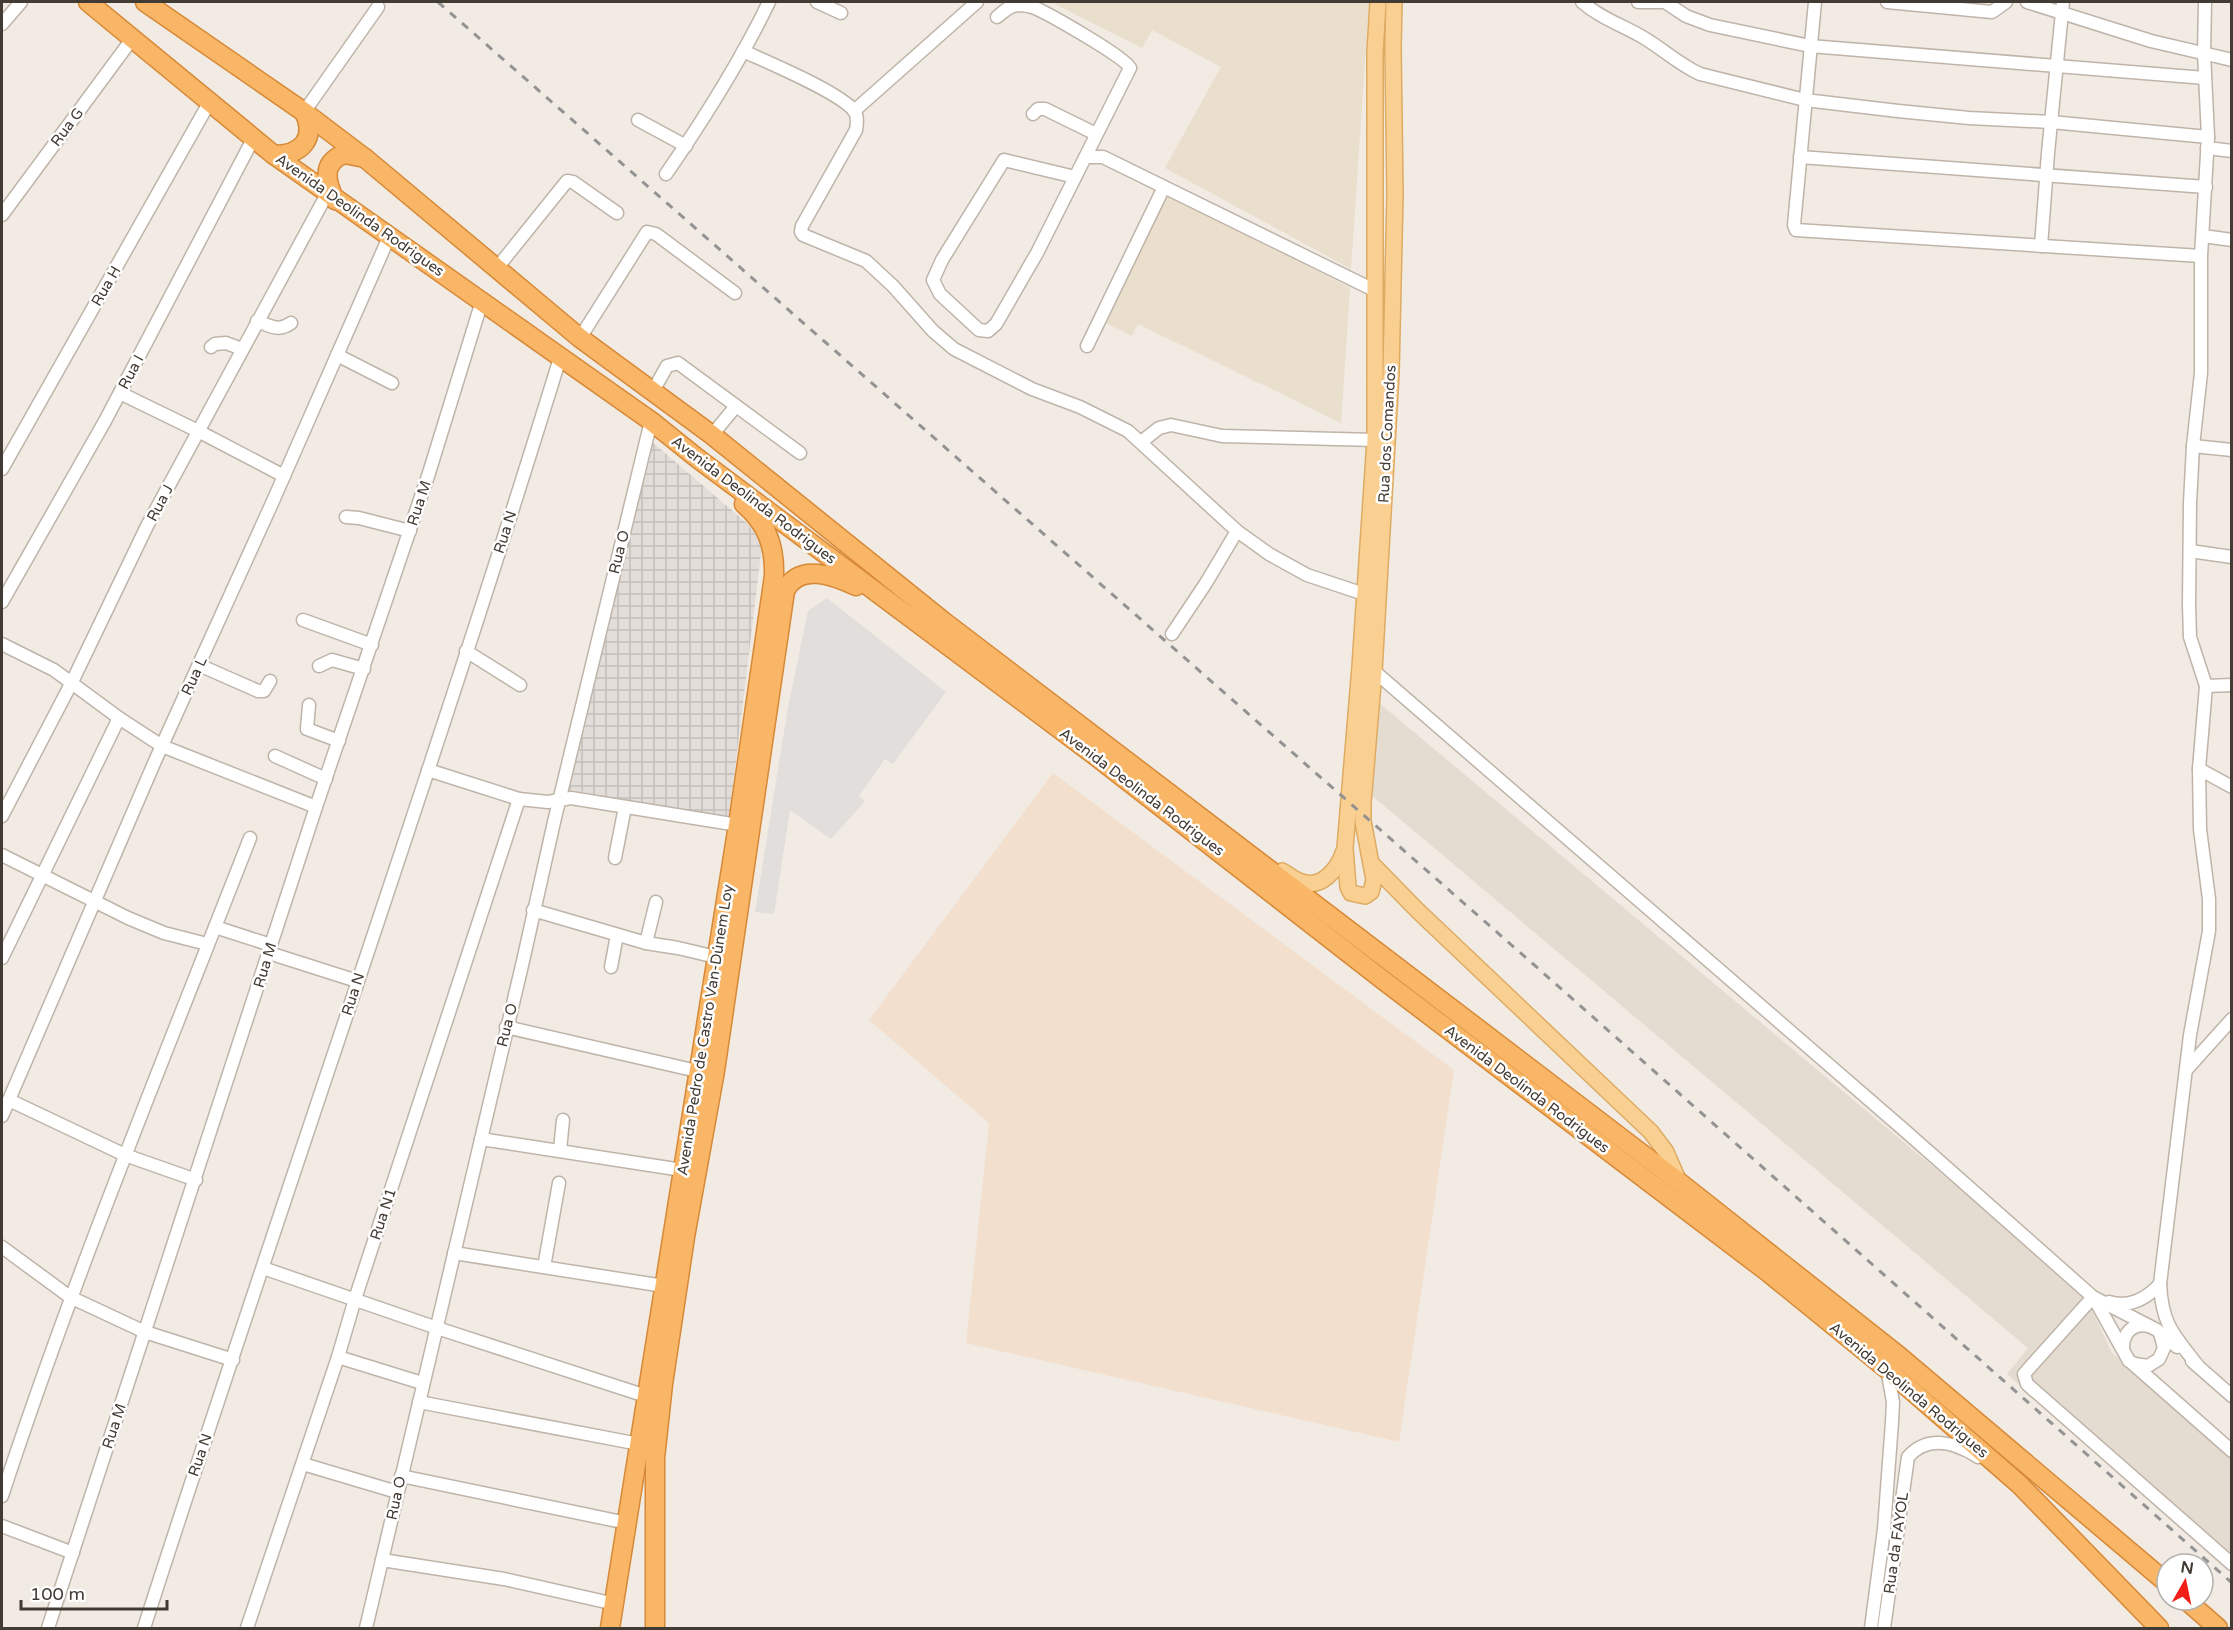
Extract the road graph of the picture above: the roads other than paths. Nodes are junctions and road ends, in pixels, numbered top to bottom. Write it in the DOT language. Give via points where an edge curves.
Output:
graph roads {
  1 [pos="21,2"];
  2 [pos="88,2"];
  3 [pos="145,2"];
  4 [pos="769,2"];
  5 [pos="818,2"];
  6 [pos="977,2"];
  7 [pos="1378,2"];
  8 [pos="1394,2"];
  9 [pos="1581,2"];
  10 [pos="1638,2"];
  11 [pos="1664,2"];
  12 [pos="1815,2"];
  13 [pos="1887,2"];
  14 [pos="2006,2"];
  15 [pos="2027,2"];
  16 [pos="2205,2"];
  17 [pos="378,7"];
  18 [pos="2062,7"];
  19 [pos="841,13"];
  20 [pos="997,17"];
  21 [pos="2,24"];
  22 [pos="132,39"];
  23 [pos="1810,46"];
  24 [pos="743,51"];
  25 [pos="2204,53"];
  26 [pos="2232,60"];
  27 [pos="2056,66"];
  28 [pos="2205,78"];
  29 [pos="1805,100"];
  30 [pos="209,103"];
  31 [pos="854,111"];
  32 [pos="304,112"];
  33 [pos="1033,114"];
  34 [pos="638,120"];
  35 [pos="2051,122"];
  36 [pos="1095,138"];
  37 [pos="253,139"];
  38 [pos="2207,143"];
  39 [pos="686,146"];
  40 [pos="2232,151"];
  41 [pos="274,155"];
  42 [pos="1086,156"];
  43 [pos="1103,157"];
  44 [pos="1800,157"];
  45 [pos="366,159"];
  46 [pos="666,174"];
  47 [pos="2046,175"];
  48 [pos="1075,177"];
  49 [pos="1164,187"];
  50 [pos="2206,187"];
  51 [pos="331,197"];
  52 [pos="617,213"];
  53 [pos="2,215"];
  54 [pos="2203,236"];
  55 [pos="389,237"];
  56 [pos="2232,240"];
  57 [pos="2041,246"];
  58 [pos="2201,256"];
  59 [pos="497,268"];
  60 [pos="1376,291"];
  61 [pos="735,293"];
  62 [pos="482,301"];
  63 [pos="257,321"];
  64 [pos="291,323"];
  65 [pos="580,339"];
  66 [pos="1087,346"];
  67 [pos="211,347"];
  68 [pos="242,350"];
  69 [pos="337,355"];
  70 [pos="560,358"];
  71 [pos="392,382"];
  72 [pos="652,391"];
  73 [pos="120,393"];
  74 [pos="736,406"];
  75 [pos="651,421"];
  76 [pos="198,431"];
  77 [pos="712,435"];
  78 [pos="1374,440"];
  79 [pos="1141,442"];
  80 [pos="2193,446"];
  81 [pos="2232,450"];
  82 [pos="800,453"];
  83 [pos="697,458"];
  84 [pos="2,469"];
  85 [pos="284,476"];
  86 [pos="346,517"];
  87 [pos="410,531"];
  88 [pos="1237,531"];
  89 [pos="2190,551"];
  90 [pos="2232,557"];
  91 [pos="1364,594"];
  92 [pos="885,599"];
  93 [pos="2,602"];
  94 [pos="303,620"];
  95 [pos="1172,634"];
  96 [pos="2,644"];
  97 [pos="372,645"];
  98 [pos="466,651"];
  99 [pos="199,665"];
  100 [pos="320,666"];
  101 [pos="364,669"];
  102 [pos="1374,671"];
  103 [pos="270,681"];
  104 [pos="72,682"];
  105 [pos="520,685"];
  106 [pos="2232,685"];
  107 [pos="2206,686"];
  108 [pos="309,705"];
  109 [pos="119,718"];
  110 [pos="339,741"];
  111 [pos="162,746"];
  112 [pos="275,756"];
  113 [pos="2199,769"];
  114 [pos="428,770"];
  115 [pos="326,779"];
  116 [pos="2232,787"];
  117 [pos="559,799"];
  118 [pos="519,800"];
  119 [pos="316,807"];
  120 [pos="624,807"];
  121 [pos="2,816"];
  122 [pos="738,825"];
  123 [pos="250,838"];
  124 [pos="1236,842"];
  125 [pos="1345,848"];
  126 [pos="2,855"];
  127 [pos="615,858"];
  128 [pos="1372,864"];
  129 [pos="42,875"];
  130 [pos="95,902"];
  131 [pos="656,902"];
  132 [pos="533,910"];
  133 [pos="215,927"];
  134 [pos="617,935"];
  135 [pos="646,943"];
  136 [pos="207,944"];
  137 [pos="270,949"];
  138 [pos="716,957"];
  139 [pos="2,958"];
  140 [pos="611,967"];
  141 [pos="357,981"];
  142 [pos="2232,1018"];
  143 [pos="506,1028"];
  144 [pos="2187,1069"];
  145 [pos="697,1071"];
  146 [pos="9,1100"];
  147 [pos="2,1116"];
  148 [pos="563,1120"];
  149 [pos="481,1139"];
  150 [pos="560,1150"];
  151 [pos="125,1155"];
  152 [pos="682,1170"];
  153 [pos="196,1180"];
  154 [pos="1679,1182"];
  155 [pos="559,1183"];
  156 [pos="2,1247"];
  157 [pos="454,1253"];
  158 [pos="544,1267"];
  159 [pos="264,1268"];
  160 [pos="2160,1284"];
  161 [pos="664,1286"];
  162 [pos="70,1297"];
  163 [pos="2093,1297"];
  164 [pos="355,1299"];
  165 [pos="2134,1303"];
  166 [pos="2125,1314"];
  167 [pos="437,1328"];
  168 [pos="2154,1328"];
  169 [pos="145,1332"];
  170 [pos="2123,1348"];
  171 [pos="338,1357"];
  172 [pos="233,1359"];
  173 [pos="2129,1360"];
  174 [pos="2198,1366"];
  175 [pos="1887,1369"];
  176 [pos="422,1383"];
  177 [pos="646,1396"];
  178 [pos="2232,1396"];
  179 [pos="419,1402"];
  180 [pos="639,1443"];
  181 [pos="2232,1451"];
  182 [pos="303,1464"];
  183 [pos="401,1476"];
  184 [pos="2019,1484"];
  185 [pos="397,1491"];
  186 [pos="2,1496"];
  187 [pos="627,1523"];
  188 [pos="2,1526"];
  189 [pos="73,1552"];
  190 [pos="382,1560"];
  191 [pos="2232,1564"];
  192 [pos="2155,1573"];
  193 [pos="615,1604"];
  194 [pos="2199,1612"];
  195 [pos="369,1628"];
  196 [pos="48,1629"];
  197 [pos="144,1629"];
  198 [pos="247,1629"];
  199 [pos="610,1629"];
  200 [pos="655,1629"];
  201 [pos="1871,1629"];
  202 [pos="1884,1629"];
  203 [pos="2159,1629"];
  204 [pos="2218,1629"];
  1 -- 21 [label="street"];
  2 -- 22 [label="highway, Avenida Deolinda Rodrigues"];
  3 -- 32 [label="highway, Avenida Deolinda Rodrigues"];
  4 -- 24 [label="street"];
  5 -- 19 [label="street"];
  6 -- 31 [label="street"];
  7 -- 60 [label="main road, Rua dos Comandos"];
  8 -- 102 [label="main road, Rua dos Comandos" via="1391,373"];
  9 -- 29 [label="street" via="1700,74"];
  10 -- 11 [label="street"];
  11 -- 23 [label="street" via="1710,25"];
  12 -- 23 [label="street"];
  13 -- 14 [label="street" via="1992,12"];
  15 -- 18 [label="street"];
  16 -- 25 [label="street"];
  17 -- 32 [label="street"];
  18 -- 25 [label="street" via="2151,41"];
  18 -- 27 [label="street"];
  20 -- 36 [label="street" via="1018,5 1034,8 1129,64"];
  22 -- 30 [label="highway, Avenida Deolinda Rodrigues"];
  22 -- 53 [label="street, Rua G"];
  23 -- 27 [label="street"];
  23 -- 29 [label="street"];
  24 -- 31 [label="street" via="800,77"];
  24 -- 39 [label="street"];
  25 -- 26 [label="street"];
  25 -- 28 [label="street"];
  27 -- 28 [label="street"];
  27 -- 35 [label="street"];
  28 -- 38 [label="street"];
  29 -- 35 [label="street" via="1969,118"];
  29 -- 44 [label="street"];
  30 -- 37 [label="highway, Avenida Deolinda Rodrigues"];
  30 -- 84 [label="street, Rua H"];
  31 -- 79 [label="street" via="856,130 802,226 803,235 872,266 954,349 1032,389 1115,423"];
  32 -- 41 [label="highway" via="309,123 300,149 292,154"];
  32 -- 45 [label="highway, Avenida Deolinda Rodrigues"];
  33 -- 36 [label="street" via="1045,109"];
  34 -- 39 [label="street"];
  35 -- 38 [label="street"];
  35 -- 47 [label="street"];
  36 -- 42 [label="street"];
  36 -- 43 [label="street"];
  37 -- 41 [label="highway, Avenida Deolinda Rodrigues"];
  37 -- 73 [label="street, Rua I"];
  38 -- 40 [label="street"];
  38 -- 50 [label="street"];
  39 -- 46 [label="street"];
  41 -- 51 [label="highway, Avenida Deolinda Rodrigues"];
  42 -- 43 [label="street"];
  42 -- 48 [label="street"];
  43 -- 49 [label="street"];
  44 -- 47 [label="street"];
  44 -- 57 [label="street" via="1796,230"];
  45 -- 51 [label="highway" via="344,154 331,163 326,172"];
  45 -- 59 [label="highway, Avenida Deolinda Rodrigues"];
  47 -- 50 [label="street"];
  47 -- 57 [label="street"];
  48 -- 48 [label="street" via="1004,160 933,280 940,294 979,330 988,332 996,324"];
  49 -- 60 [label="street"];
  49 -- 66 [label="street"];
  50 -- 54 [label="street"];
  51 -- 55 [label="highway, Avenida Deolinda Rodrigues"];
  51 -- 63 [label="street, Rua J"];
  52 -- 59 [label="street" via="567,181"];
  54 -- 56 [label="street"];
  54 -- 58 [label="street"];
  55 -- 62 [label="highway, Avenida Deolinda Rodrigues"];
  55 -- 69 [label="street, Rua L"];
  57 -- 58 [label="street"];
  58 -- 80 [label="street" via="2201,373"];
  59 -- 65 [label="highway, Avenida Deolinda Rodrigues"];
  60 -- 78 [label="main road, Rua dos Comandos"];
  61 -- 65 [label="street" via="656,234 647,232"];
  62 -- 70 [label="highway, Avenida Deolinda Rodrigues"];
  62 -- 87 [label="street, Rua M"];
  63 -- 64 [label="street" via="276,329"];
  63 -- 68 [label="street, Rua J"];
  65 -- 72 [label="highway, Avenida Deolinda Rodrigues"];
  67 -- 68 [label="street" via="226,343"];
  68 -- 76 [label="street, Rua J"];
  69 -- 71 [label="street"];
  69 -- 85 [label="street, Rua L"];
  70 -- 75 [label="highway, Avenida Deolinda Rodrigues"];
  70 -- 98 [label="street, Rua N"];
  72 -- 74 [label="street" via="667,366 678,363"];
  72 -- 77 [label="highway, Avenida Deolinda Rodrigues"];
  73 -- 76 [label="street"];
  73 -- 93 [label="street, Rua I"];
  74 -- 77 [label="street"];
  74 -- 82 [label="street"];
  75 -- 83 [label="highway, Avenida Deolinda Rodrigues"];
  75 -- 117 [label="street, Rua O"];
  76 -- 85 [label="street"];
  76 -- 104 [label="street, Rua J"];
  77 -- 124 [label="highway, Avenida Deolinda Rodrigues" via="944,621"];
  78 -- 79 [label="street" via="1222,436 1171,425 1159,428"];
  78 -- 91 [label="main road, Rua dos Comandos"];
  79 -- 88 [label="street"];
  80 -- 81 [label="street"];
  80 -- 89 [label="street"];
  83 -- 92 [label="highway, Avenida Deolinda Rodrigues"];
  83 -- 122 [label="highway, Avenida Pedro de Castro Van-Dúnem Loy" via="756,516 769,534 775,561"];
  85 -- 99 [label="street, Rua L"];
  86 -- 87 [label="street"];
  87 -- 97 [label="street, Rua M"];
  88 -- 91 [label="street" via="1290,566"];
  88 -- 95 [label="street"];
  89 -- 90 [label="street"];
  89 -- 107 [label="street" via="2189,631"];
  91 -- 125 [label="main road, Rua dos Comandos"];
  92 -- 175 [label="highway, Avenida Deolinda Rodrigues" via="1769,1273"];
  92 -- 200 [label="highway, Avenida Pedro de Castro Van-Dúnem Loy" via="821,574 801,576 785,591 715,1071 663,1384 655,1458"];
  94 -- 97 [label="street"];
  96 -- 104 [label="street"];
  97 -- 101 [label="street, Rua M"];
  98 -- 105 [label="street"];
  98 -- 114 [label="street, Rua N"];
  99 -- 103 [label="street" via="258,691 264,691"];
  99 -- 111 [label="street, Rua L"];
  100 -- 101 [label="street" via="332,660"];
  101 -- 110 [label="street, Rua M"];
  102 -- 128 [label="main road, Rua dos Comandos" via="1363,821"];
  102 -- 163 [label="street"];
  104 -- 109 [label="street"];
  104 -- 121 [label="street, Rua J"];
  106 -- 107 [label="street"];
  107 -- 113 [label="street"];
  108 -- 110 [label="street" via="307,729"];
  109 -- 111 [label="street"];
  109 -- 129 [label="street"];
  110 -- 115 [label="street, Rua M"];
  111 -- 119 [label="street"];
  111 -- 130 [label="street, Rua L"];
  112 -- 115 [label="street"];
  113 -- 116 [label="street"];
  113 -- 144 [label="street" via="2209,931"];
  114 -- 118 [label="street"];
  114 -- 141 [label="street, Rua N"];
  115 -- 119 [label="street, Rua M"];
  117 -- 118 [label="street"];
  117 -- 120 [label="street"];
  117 -- 132 [label="street, Rua O"];
  118 -- 164 [label="street, Rua N1"];
  119 -- 137 [label="street, Rua M"];
  120 -- 122 [label="street"];
  120 -- 127 [label="street"];
  122 -- 138 [label="highway, Avenida Pedro de Castro Van-Dúnem Loy"];
  123 -- 133 [label="street"];
  124 -- 125 [label="main road" via="1305,883 1330,875"];
  124 -- 154 [label="highway, Avenida Deolinda Rodrigues"];
  125 -- 128 [label="main road, Rua dos Comandos" via="1351,893 1365,897 1371,892"];
  126 -- 129 [label="street"];
  128 -- 154 [label="main road" via="1651,1132 1666,1152"];
  129 -- 130 [label="street"];
  129 -- 139 [label="street"];
  130 -- 136 [label="street" via="164,933"];
  130 -- 146 [label="street, Rua L"];
  131 -- 135 [label="street"];
  132 -- 134 [label="street"];
  132 -- 143 [label="street, Rua O"];
  133 -- 136 [label="street"];
  133 -- 137 [label="street"];
  134 -- 135 [label="street"];
  134 -- 140 [label="street"];
  135 -- 138 [label="street"];
  136 -- 151 [label="street"];
  137 -- 141 [label="street"];
  137 -- 153 [label="street, Rua M"];
  138 -- 145 [label="highway, Avenida Pedro de Castro Van-Dúnem Loy"];
  141 -- 159 [label="street, Rua N"];
  142 -- 144 [label="street"];
  143 -- 145 [label="street"];
  143 -- 149 [label="street, Rua O"];
  144 -- 160 [label="street"];
  145 -- 152 [label="highway, Avenida Pedro de Castro Van-Dúnem Loy"];
  146 -- 147 [label="street, Rua L"];
  146 -- 151 [label="street"];
  148 -- 150 [label="street"];
  149 -- 150 [label="street"];
  149 -- 157 [label="street, Rua O"];
  150 -- 152 [label="street"];
  151 -- 153 [label="street"];
  151 -- 162 [label="street"];
  152 -- 161 [label="highway, Avenida Pedro de Castro Van-Dúnem Loy"];
  153 -- 169 [label="street, Rua M"];
  154 -- 192 [label="highway, Avenida Deolinda Rodrigues" via="1899,1356"];
  155 -- 158 [label="street"];
  156 -- 162 [label="street"];
  157 -- 158 [label="street"];
  157 -- 167 [label="street, Rua O"];
  158 -- 161 [label="street"];
  159 -- 164 [label="street"];
  159 -- 172 [label="street, Rua N"];
  160 -- 165 [label="street"];
  160 -- 174 [label="street" via="2161,1306 2169,1327"];
  161 -- 177 [label="highway, Avenida Pedro de Castro Van-Dúnem Loy"];
  162 -- 169 [label="street"];
  162 -- 186 [label="street"];
  163 -- 165 [label="street" via="2117,1305"];
  163 -- 166 [label="street"];
  163 -- 170 [label="street"];
  163 -- 191 [label="street" via="2024,1374 2027,1384"];
  164 -- 167 [label="street"];
  164 -- 171 [label="street, Rua N1"];
  165 -- 166 [label="street"];
  166 -- 168 [label="street"];
  166 -- 170 [label="street" via="2121,1324"];
  167 -- 176 [label="street, Rua O"];
  167 -- 177 [label="street"];
  168 -- 170 [label="street" via="2144,1325 2131,1329"];
  168 -- 173 [label="street" via="2164,1341 2162,1354 2148,1366"];
  168 -- 174 [label="street"];
  169 -- 172 [label="street"];
  169 -- 189 [label="street, Rua M"];
  170 -- 173 [label="street"];
  171 -- 176 [label="street"];
  171 -- 182 [label="street, Rua N1"];
  172 -- 197 [label="street, Rua N"];
  173 -- 181 [label="street"];
  174 -- 178 [label="street"];
  175 -- 184 [label="highway, Avenida Deolinda Rodrigues"];
  175 -- 201 [label="street, Rua da FAYOL" via="1893,1402 1884,1529"];
  176 -- 179 [label="street, Rua O"];
  177 -- 180 [label="highway, Avenida Pedro de Castro Van-Dúnem Loy"];
  179 -- 180 [label="street"];
  179 -- 183 [label="street, Rua O"];
  180 -- 187 [label="highway, Avenida Pedro de Castro Van-Dúnem Loy"];
  182 -- 185 [label="street"];
  182 -- 198 [label="street, Rua N1"];
  183 -- 185 [label="street, Rua O"];
  183 -- 187 [label="street"];
  184 -- 202 [label="street, Rua da FAYOL" via="1958,1445 1935,1443 1908,1457"];
  184 -- 203 [label="highway, Avenida Deolinda Rodrigues"];
  185 -- 190 [label="street, Rua O"];
  187 -- 193 [label="highway, Avenida Pedro de Castro Van-Dúnem Loy"];
  188 -- 189 [label="street"];
  189 -- 196 [label="street, Rua M"];
  190 -- 193 [label="street" via="504,1579"];
  190 -- 195 [label="street, Rua O"];
  193 -- 199 [label="highway, Avenida Pedro de Castro Van-Dúnem Loy"];
  194 -- 204 [label="highway"];
}
